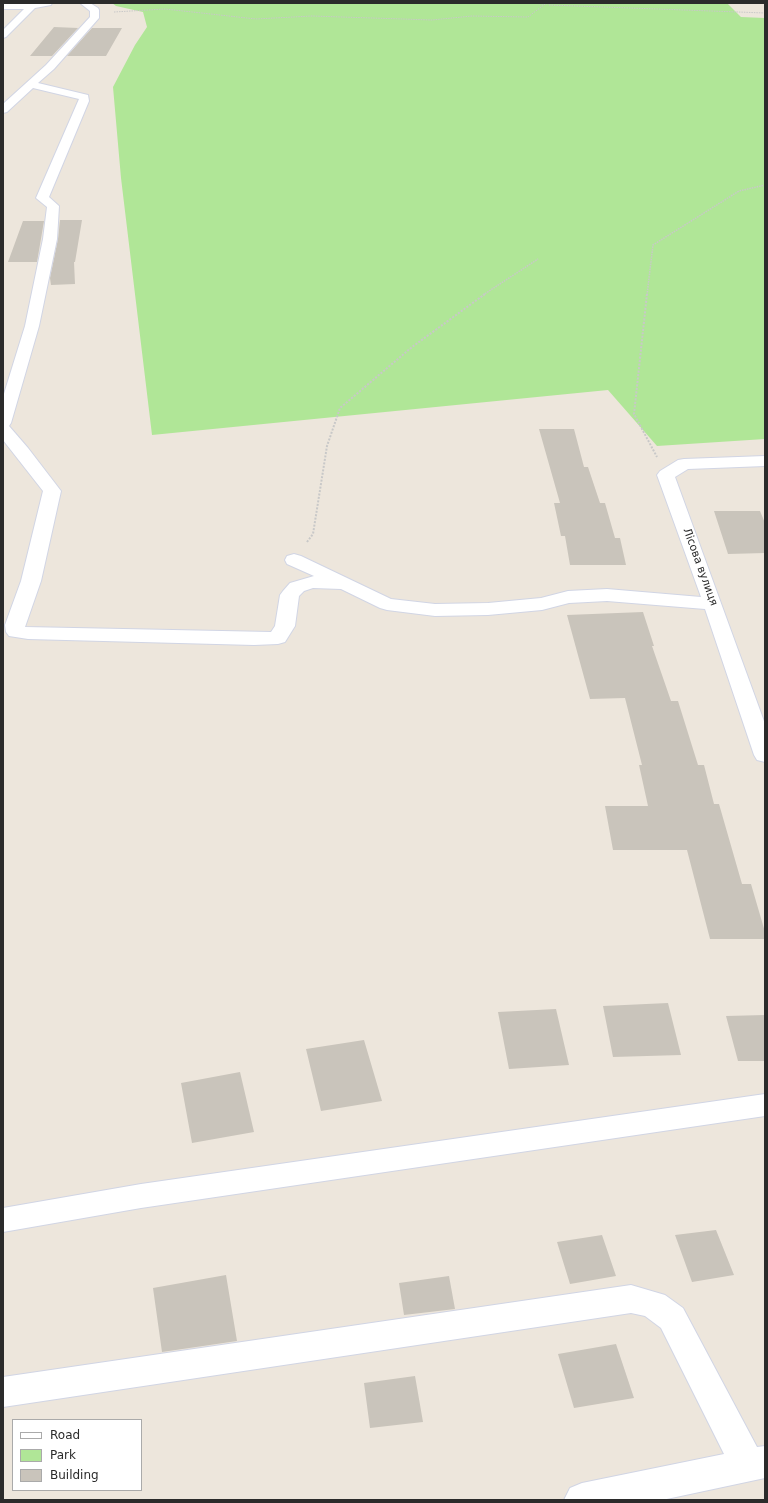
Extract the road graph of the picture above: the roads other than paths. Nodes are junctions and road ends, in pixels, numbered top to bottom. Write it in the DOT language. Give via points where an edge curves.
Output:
graph roads {
  1 [pos="48,3"];
  2 [pos="84,3"];
  3 [pos="3,6"];
  4 [pos="32,6"];
  5 [pos="3,35"];
  6 [pos="32,85"];
  7 [pos="3,110"];
  8 [pos="3,423"];
  9 [pos="3,430"];
  10 [pos="765,461"];
  11 [pos="294,560"];
  12 [pos="346,584"];
  13 [pos="713,604"];
  14 [pos="10,631"];
  15 [pos="765,755"];
  16 [pos="765,1105"];
  17 [pos="3,1220"];
  18 [pos="3,1392"];
  19 [pos="757,1464"];
  20 [pos="582,1500"];
  1 -- 4 [label="street"];
  2 -- 6 [label="street" via="95,10 94,18"];
  3 -- 4 [label="street"];
  4 -- 5 [label="street"];
  6 -- 7 [label="street"];
  6 -- 8 [label="street" via="84,97 84,101 42,198 53,206 50,239 32,326"];
  9 -- 14 [label="street" via="52,491 31,581 15,625"];
  10 -- 13 [label="street, Лісова вулиця" via="684,464 666,475"];
  11 -- 12 [label="street"];
  12 -- 13 [label="street" via="387,604 435,610 496,609 542,604 568,597 607,595"];
  12 -- 14 [label="street" via="312,582 297,587 290,595 285,626 278,638"];
  13 -- 15 [label="street, Лісова вулиця"];
  16 -- 17 [label="street" via="141,1196"];
  18 -- 19 [label="street" via="631,1299 654,1305 672,1318"];
  19 -- 20 [label="street"];
}
